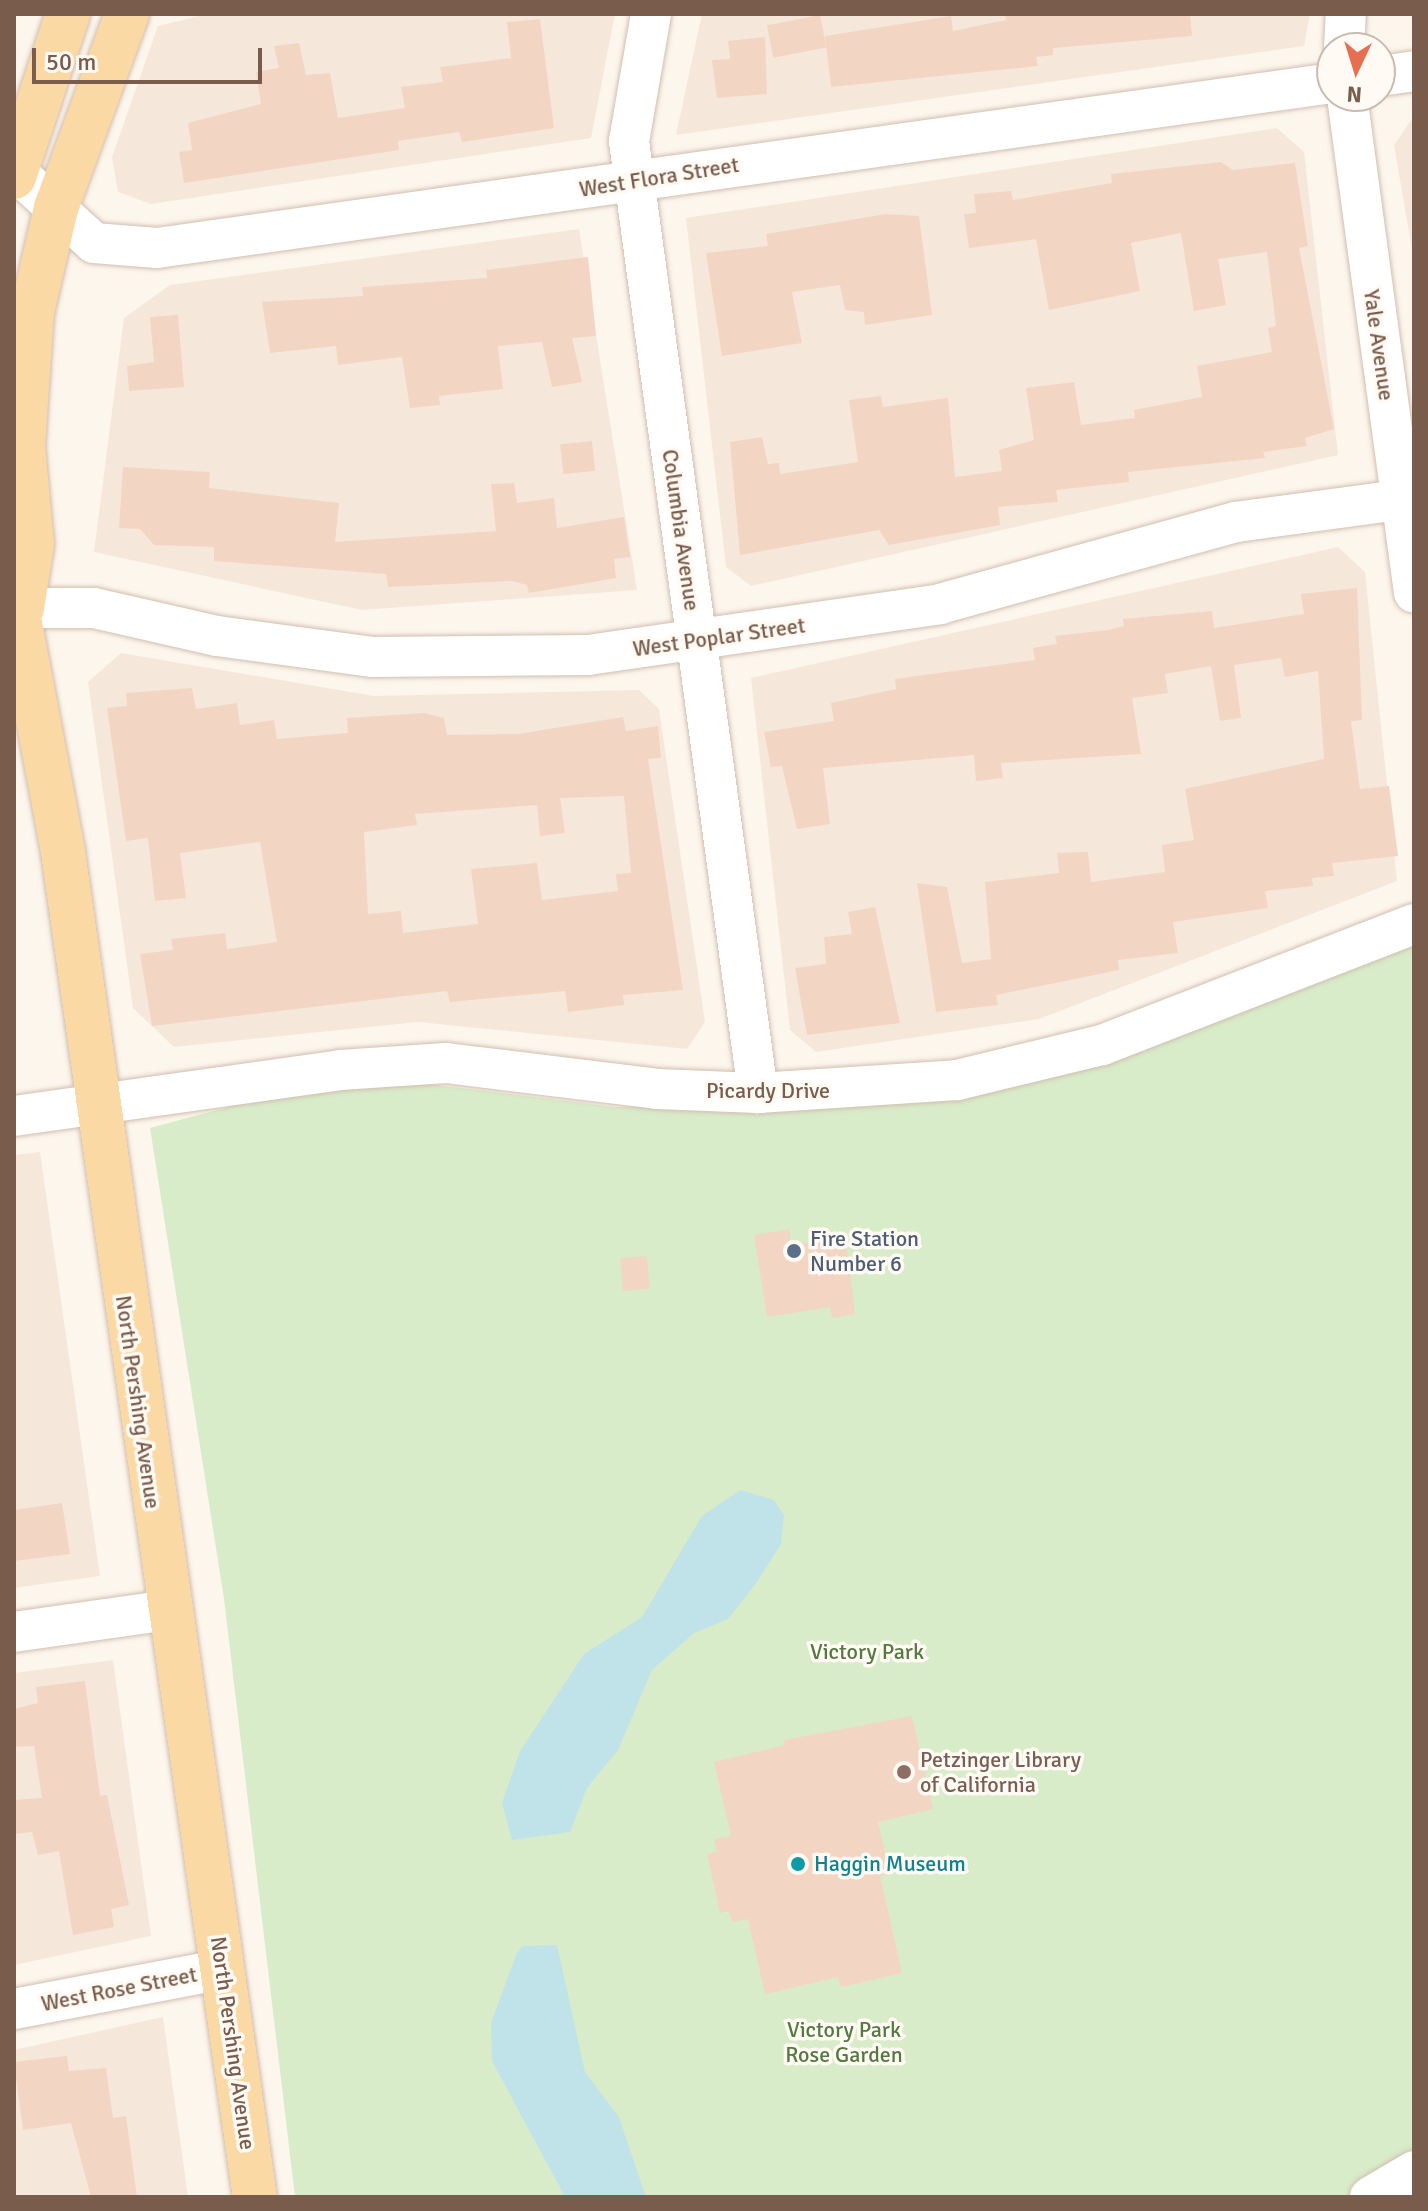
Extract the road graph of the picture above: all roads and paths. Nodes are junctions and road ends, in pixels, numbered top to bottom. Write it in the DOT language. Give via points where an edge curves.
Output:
graph roads {
  1 [pos="68,14"];
  2 [pos="127,14"];
  3 [pos="651,14"];
  4 [pos="1316,85"];
  5 [pos="1349,112"];
  6 [pos="15,172"];
  7 [pos="634,184"];
  8 [pos="56,208"];
  9 [pos="1408,500"];
  10 [pos="1414,593"];
  11 [pos="17,602"];
  12 [pos="696,641"];
  13 [pos="1414,924"];
  14 [pos="758,1093"];
  15 [pos="99,1104"];
  16 [pos="14,1116"];
  17 [pos="168,1610"];
  18 [pos="14,1632"];
  19 [pos="223,1969"];
  20 [pos="14,2009"];
  21 [pos="1414,2171"];
  22 [pos="255,2197"];
  23 [pos="1370,2197"];
  1 -- 6 [label="main road"];
  2 -- 8 [label="main road, North Pershing Avenue"];
  3 -- 7 [label="street, Columbia Avenue" via="629,141"];
  4 -- 7 [label="street, West Flora Street"];
  5 -- 9 [label="street, Yale Avenue"];
  6 -- 8 [label="street, West Flora Street"];
  7 -- 8 [label="street, West Flora Street" via="157,248 94,243"];
  7 -- 12 [label="street, Columbia Avenue"];
  8 -- 11 [label="main road, North Pershing Avenue" via="28,340 23,447 32,544"];
  9 -- 10 [label="street, Yale Avenue"];
  9 -- 12 [label="street, West Poplar Street" via="1236,522 940,604"];
  11 -- 12 [label="street, West Poplar Street" via="94,608 217,636 372,657 482,661"];
  11 -- 15 [label="main road, North Pershing Avenue"];
  12 -- 14 [label="street, Columbia Avenue"];
  13 -- 14 [label="street, Picardy Drive" via="1102,1045 957,1080"];
  14 -- 15 [label="street, Picardy Drive" via="657,1089 446,1063 340,1070"];
  15 -- 16 [label="street, Picardy Drive"];
  15 -- 17 [label="main road, North Pershing Avenue"];
  17 -- 18 [label="street"];
  17 -- 19 [label="main road, North Pershing Avenue"];
  19 -- 20 [label="street, West Rose Street"];
  19 -- 22 [label="main road, North Pershing Avenue"];
  21 -- 23 [label="street"];
}
